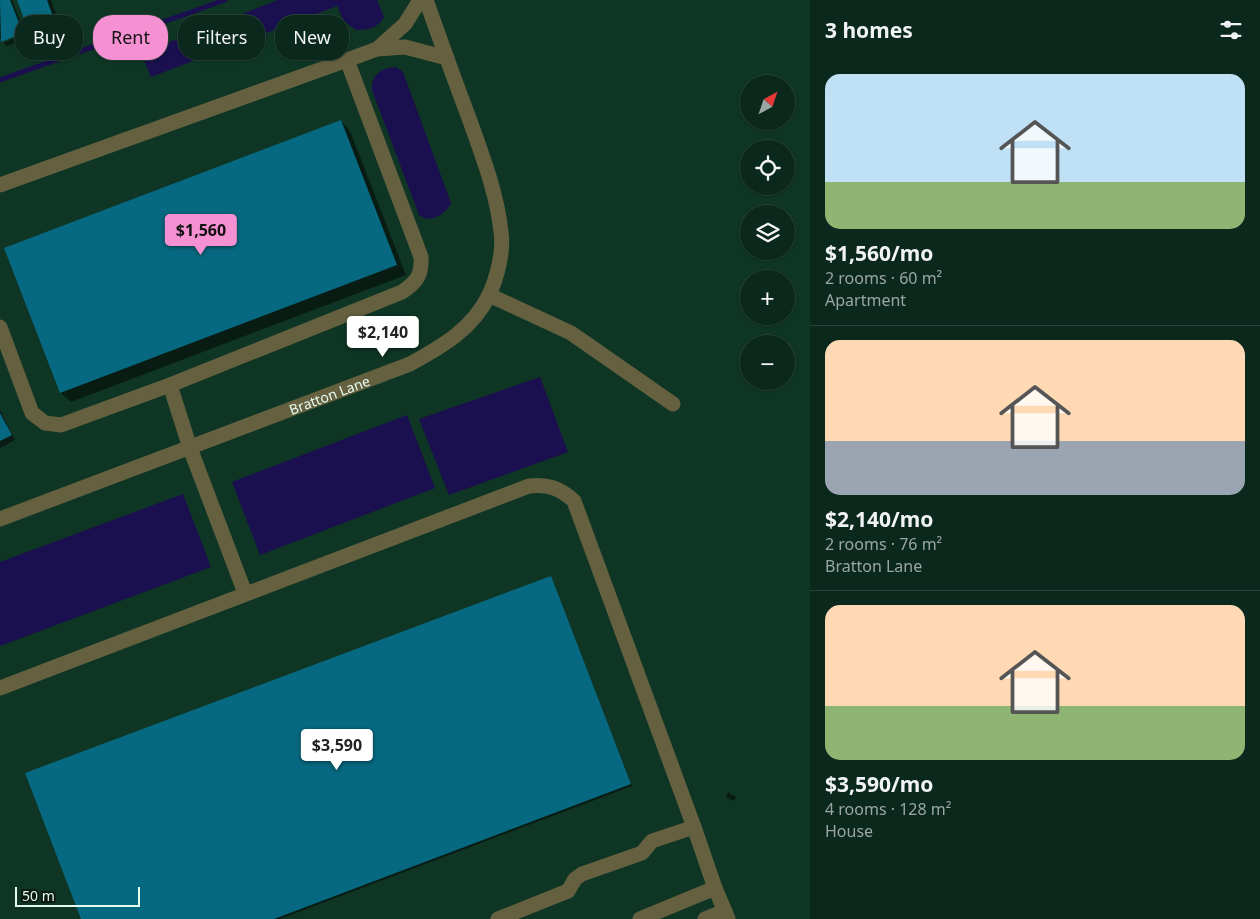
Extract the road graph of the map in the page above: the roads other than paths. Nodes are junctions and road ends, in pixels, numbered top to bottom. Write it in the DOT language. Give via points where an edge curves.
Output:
graph roads {
  1 [pos="420,0"];
  2 [pos="426,0"];
  3 [pos="377,49"];
  4 [pos="447,58"];
  5 [pos="349,59"];
  6 [pos="347,60"];
  7 [pos="0,185"];
  8 [pos="489,295"];
  9 [pos="0,327"];
  10 [pos="170,385"];
  11 [pos="673,404"];
  12 [pos="190,448"];
  13 [pos="0,519"];
  14 [pos="245,593"];
  15 [pos="0,688"];
  16 [pos="694,827"];
  17 [pos="715,888"];
  18 [pos="726,915"];
  19 [pos="498,919"];
  20 [pos="640,919"];
  21 [pos="704,919"];
  1 -- 3 [label="street" via="405,24"];
  2 -- 4 [label="street, Bratton Lane"];
  3 -- 4 [label="street" via="405,47"];
  3 -- 5 [label="street"];
  4 -- 8 [label="street, Bratton Lane" via="483,159 502,234 498,267"];
  6 -- 7 [label="street"];
  6 -- 10 [label="street" via="421,257 422,272 414,284 402,292"];
  8 -- 11 [label="street" via="571,333"];
  8 -- 12 [label="street, Bratton Lane" via="470,323 446,344 410,364"];
  9 -- 10 [label="street" via="32,413 45,423 60,425"];
  10 -- 12 [label="street"];
  12 -- 13 [label="street, Bratton Lane"];
  12 -- 14 [label="street"];
  14 -- 15 [label="street"];
  14 -- 16 [label="street" via="529,486 542,485 559,490 574,501"];
  16 -- 17 [label="street"];
  16 -- 19 [label="street" via="652,841 642,853 582,874 568,891"];
  17 -- 18 [label="street"];
  17 -- 20 [label="street"];
  18 -- 21 [label="street"];
}
